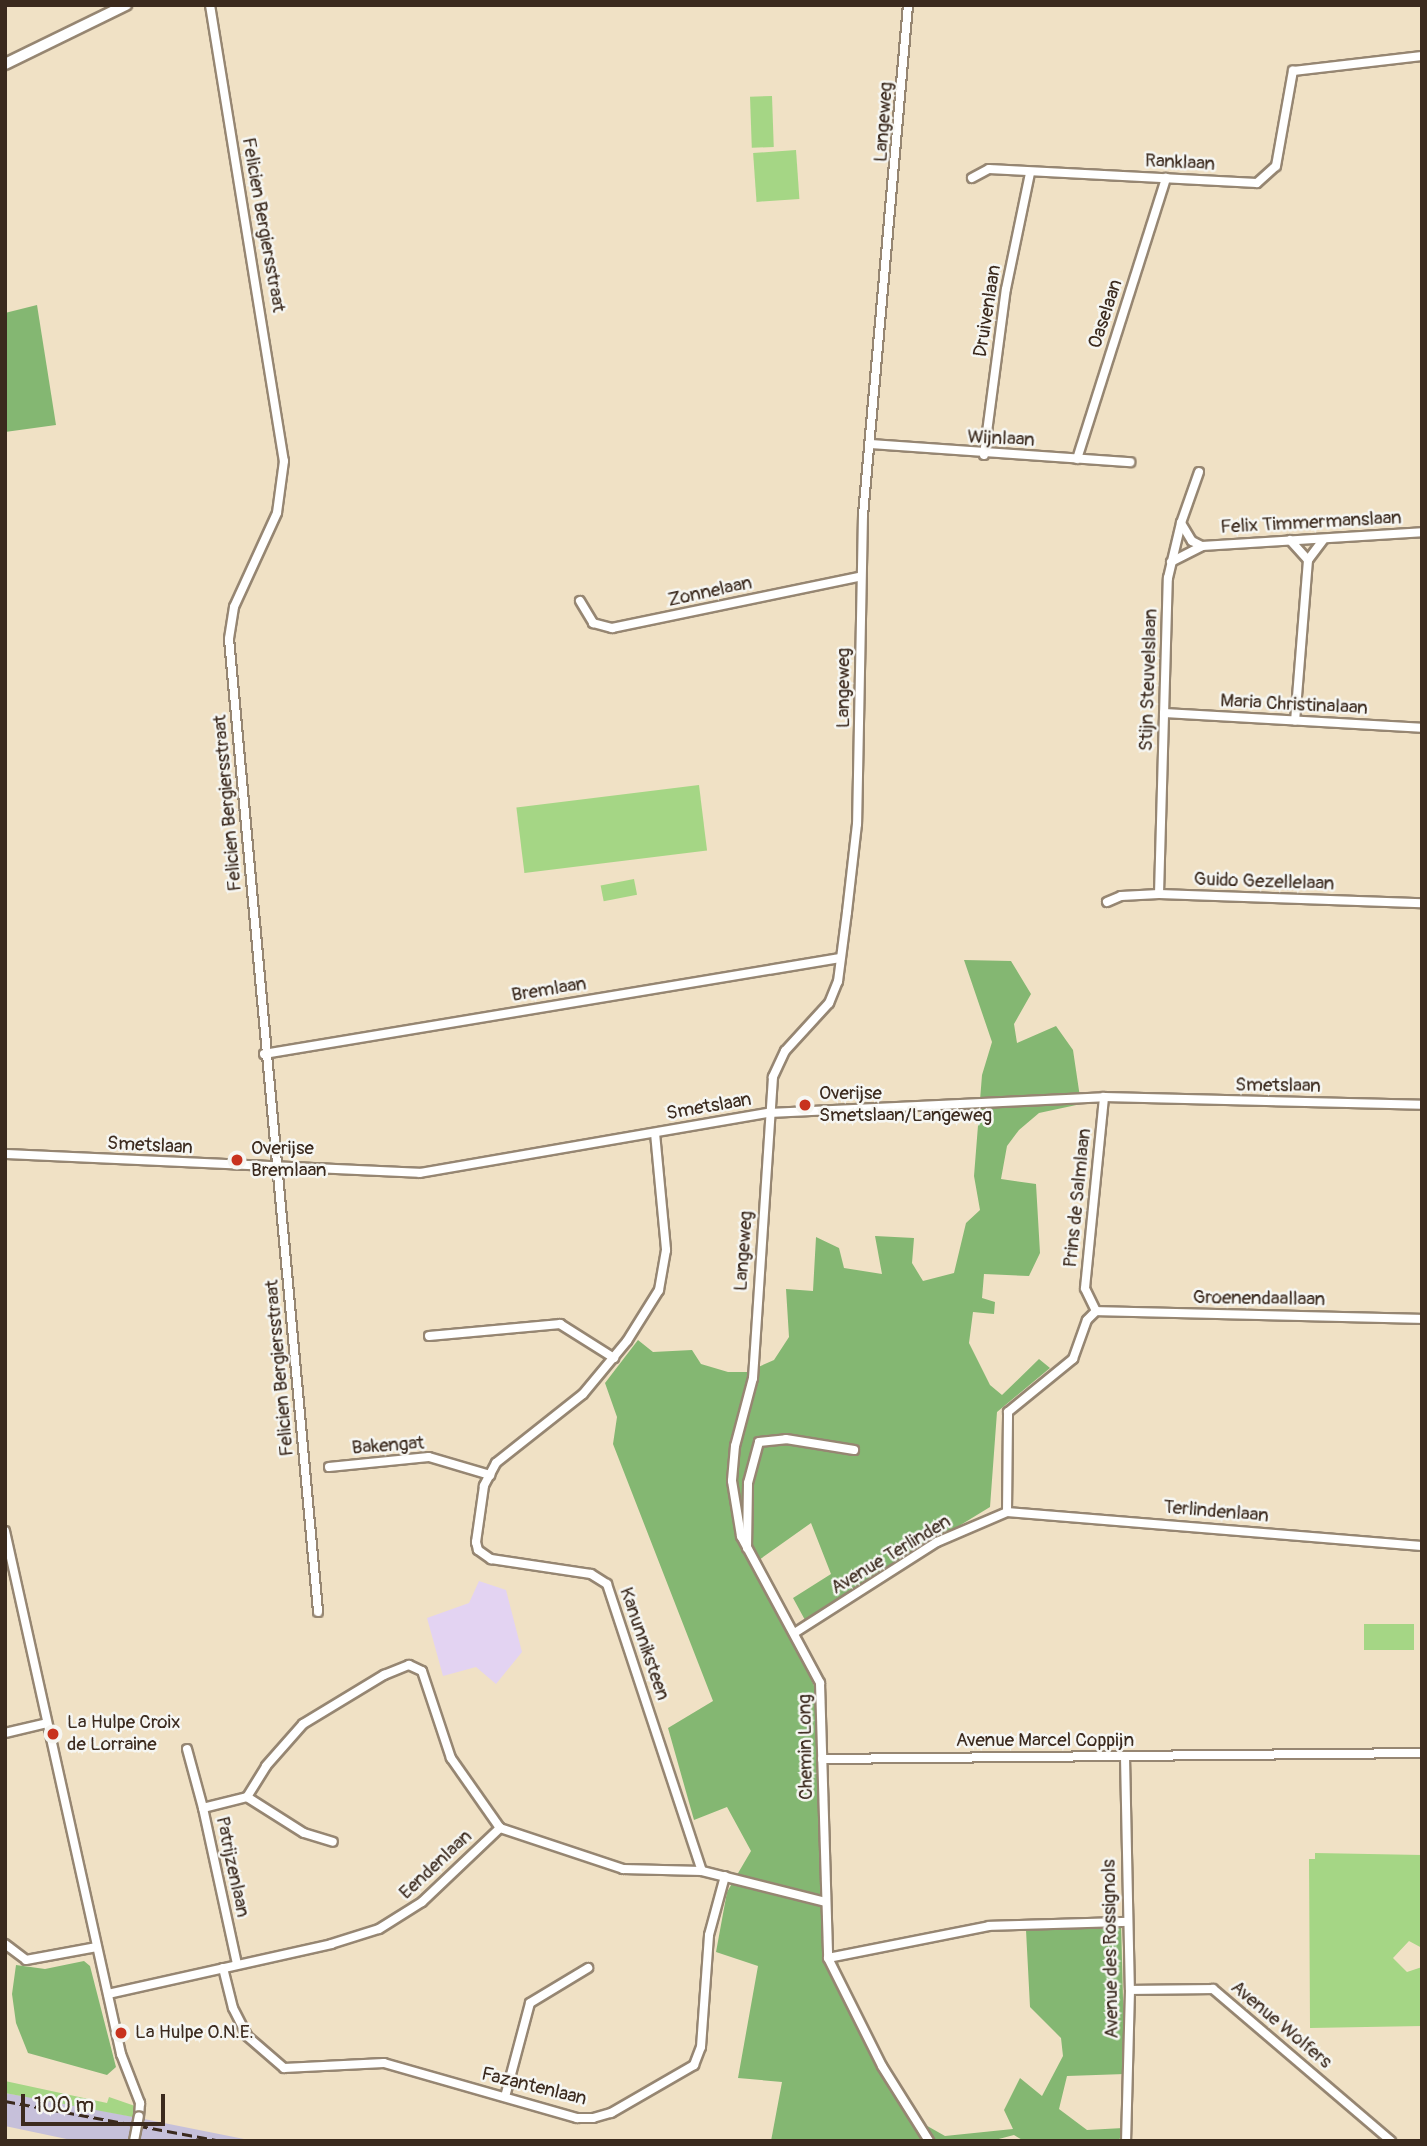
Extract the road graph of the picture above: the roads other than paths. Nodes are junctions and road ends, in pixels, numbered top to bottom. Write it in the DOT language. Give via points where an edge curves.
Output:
graph roads {
  1 [pos="126,5"];
  2 [pos="210,5"];
  3 [pos="908,5"];
  4 [pos="1422,56"];
  5 [pos="5,64"];
  6 [pos="1030,173"];
  7 [pos="972,178"];
  8 [pos="1166,178"];
  9 [pos="870,444"];
  10 [pos="984,455"];
  11 [pos="1077,459"];
  12 [pos="1130,462"];
  13 [pos="1199,472"];
  14 [pos="1181,523"];
  15 [pos="1422,532"];
  16 [pos="1324,539"];
  17 [pos="1290,540"];
  18 [pos="1202,545"];
  19 [pos="1308,560"];
  20 [pos="1171,562"];
  21 [pos="859,577"];
  22 [pos="580,600"];
  23 [pos="1164,713"];
  24 [pos="1295,720"];
  25 [pos="1422,728"];
  26 [pos="1159,894"];
  27 [pos="1107,902"];
  28 [pos="1422,903"];
  29 [pos="840,958"];
  30 [pos="264,1054"];
  31 [pos="1104,1097"];
  32 [pos="1422,1105"];
  33 [pos="769,1112"];
  34 [pos="655,1133"];
  35 [pos="5,1154"];
  36 [pos="276,1169"];
  37 [pos="1096,1311"];
  38 [pos="1422,1319"];
  39 [pos="429,1336"];
  40 [pos="754,1349"];
  41 [pos="614,1358"];
  42 [pos="854,1450"];
  43 [pos="328,1467"];
  44 [pos="489,1475"];
  45 [pos="1007,1512"];
  46 [pos="5,1531"];
  47 [pos="1422,1546"];
  48 [pos="747,1548"];
  49 [pos="318,1612"];
  50 [pos="796,1632"];
  51 [pos="47,1723"];
  52 [pos="5,1733"];
  53 [pos="187,1749"];
  54 [pos="1422,1753"];
  55 [pos="1125,1757"];
  56 [pos="822,1759"];
  57 [pos="247,1797"];
  58 [pos="203,1808"];
  59 [pos="500,1828"];
  60 [pos="333,1842"];
  61 [pos="702,1871"];
  62 [pos="725,1875"];
  63 [pos="825,1902"];
  64 [pos="1126,1922"];
  65 [pos="5,1944"];
  66 [pos="97,1947"];
  67 [pos="828,1958"];
  68 [pos="237,1964"];
  69 [pos="223,1968"];
  70 [pos="588,1968"];
  71 [pos="1130,1990"];
  72 [pos="108,1994"];
  73 [pos="505,2098"];
  74 [pos="134,2141"];
  75 [pos="929,2141"];
  76 [pos="1126,2141"];
  77 [pos="1391,2141"];
  1 -- 5 [label="street"];
  2 -- 30 [label="street, Felicien Bergiersstraat" via="284,461 276,513 234,607 229,639"];
  3 -- 9 [label="street, Langeweg"];
  4 -- 8 [label="street, Ranklaan" via="1300,67 1289,77 1276,166 1265,180"];
  6 -- 7 [label="street, Ranklaan" via="989,169"];
  6 -- 8 [label="street, Ranklaan"];
  6 -- 10 [label="street, Druivenlaan" via="1006,289"];
  8 -- 11 [label="street, Oaselaan"];
  9 -- 10 [label="street, Wijnlaan"];
  9 -- 21 [label="street, Langeweg"];
  10 -- 11 [label="street, Wijnlaan"];
  11 -- 12 [label="street, Wijnlaan"];
  13 -- 14 [label="street, Stijn Steuvelslaan"];
  14 -- 18 [label="street, Felix Timmermanslaan" via="1192,541"];
  14 -- 20 [label="street, Stijn Steuvelslaan"];
  15 -- 16 [label="street, Felix Timmermanslaan"];
  16 -- 17 [label="street, Felix Timmermanslaan"];
  16 -- 19 [label="street"];
  17 -- 18 [label="street, Felix Timmermanslaan"];
  17 -- 19 [label="street"];
  18 -- 20 [label="street, Felix Timmermanslaan"];
  19 -- 24 [label="street"];
  20 -- 23 [label="street, Stijn Steuvelslaan"];
  21 -- 22 [label="street, Zonnelaan" via="612,628 593,623"];
  21 -- 29 [label="street, Langeweg" via="857,824"];
  23 -- 24 [label="street, Maria Christinalaan"];
  23 -- 26 [label="street, Stijn Steuvelslaan"];
  24 -- 25 [label="street, Maria Christinalaan"];
  26 -- 27 [label="street, Guido Gezellelaan" via="1121,895"];
  26 -- 28 [label="street, Guido Gezellelaan"];
  29 -- 30 [label="street, Bremlaan"];
  29 -- 33 [label="street, Langeweg" via="829,1003 777,1065"];
  30 -- 36 [label="street, Felicien Bergiersstraat"];
  31 -- 32 [label="street, Smetslaan"];
  31 -- 33 [label="street, Smetslaan"];
  31 -- 37 [label="street, Prins de Salmlaan" via="1086,1288"];
  33 -- 34 [label="street, Smetslaan"];
  33 -- 40 [label="street, Langeweg"];
  34 -- 36 [label="street, Smetslaan" via="420,1173"];
  34 -- 41 [label="street, Kanunniksteen" via="665,1268 648,1311"];
  35 -- 36 [label="street, Smetslaan"];
  36 -- 49 [label="street, Felicien Bergiersstraat"];
  37 -- 38 [label="street, Groenendaallaan"];
  37 -- 45 [label="street" via="1087,1320 1073,1359 1008,1412"];
  39 -- 41 [label="street" via="559,1324"];
  40 -- 48 [label="street, Chemin Long" via="732,1481 735,1511"];
  41 -- 44 [label="street, Kanunniksteen" via="565,1410 507,1451"];
  42 -- 48 [label="street" via="786,1439 759,1442 748,1483 751,1537"];
  43 -- 44 [label="street, Bakengat" via="429,1457"];
  44 -- 61 [label="street, Kanunniksteen" via="476,1542 483,1555 591,1574 610,1591"];
  45 -- 47 [label="street, Terlindenlaan"];
  45 -- 50 [label="street, Avenue Terlinden" via="937,1542"];
  46 -- 51 [label="street"];
  48 -- 50 [label="street, Chemin Long"];
  50 -- 56 [label="street, Chemin Long" via="820,1683"];
  51 -- 52 [label="street"];
  51 -- 66 [label="street"];
  53 -- 58 [label="street"];
  54 -- 55 [label="street, Avenue Marcel Coppijn"];
  55 -- 56 [label="street, Avenue Marcel Coppijn"];
  55 -- 64 [label="street, Avenue des Rossignols"];
  56 -- 63 [label="street, Chemin Long"];
  57 -- 58 [label="street, Patrijzenlaan"];
  57 -- 59 [label="street, Patrijzenlaan" via="290,1737 317,1712 384,1675 417,1666 451,1758"];
  57 -- 60 [label="street" via="304,1833"];
  58 -- 68 [label="street, Patrijzenlaan"];
  59 -- 61 [label="street, Eendenlaan" via="623,1869"];
  59 -- 68 [label="street, Eendenlaan" via="422,1902 379,1929"];
  61 -- 62 [label="street, Eendenlaan"];
  62 -- 63 [label="street, Eendenlaan"];
  62 -- 73 [label="street, Fazantenlaan" via="709,1935 701,2048 690,2071 593,2118 577,2118"];
  63 -- 67 [label="street, Chemin Long"];
  64 -- 67 [label="street" via="989,1926"];
  64 -- 71 [label="street, Avenue des Rossignols"];
  65 -- 66 [label="street" via="26,1960"];
  66 -- 72 [label="street"];
  67 -- 75 [label="street, Chemin Long" via="882,2066"];
  68 -- 69 [label="street, Eendenlaan"];
  69 -- 72 [label="street, Eendenlaan"];
  69 -- 73 [label="street, Fazantenlaan" via="237,2020 274,2063 301,2070 384,2063"];
  70 -- 73 [label="street" via="530,2003"];
  71 -- 76 [label="street, Avenue des Rossignols"];
  71 -- 77 [label="street, Avenue Wolfers" via="1213,1989"];
  72 -- 74 [label="street, bridge" via="125,2066 140,2103"];
}
